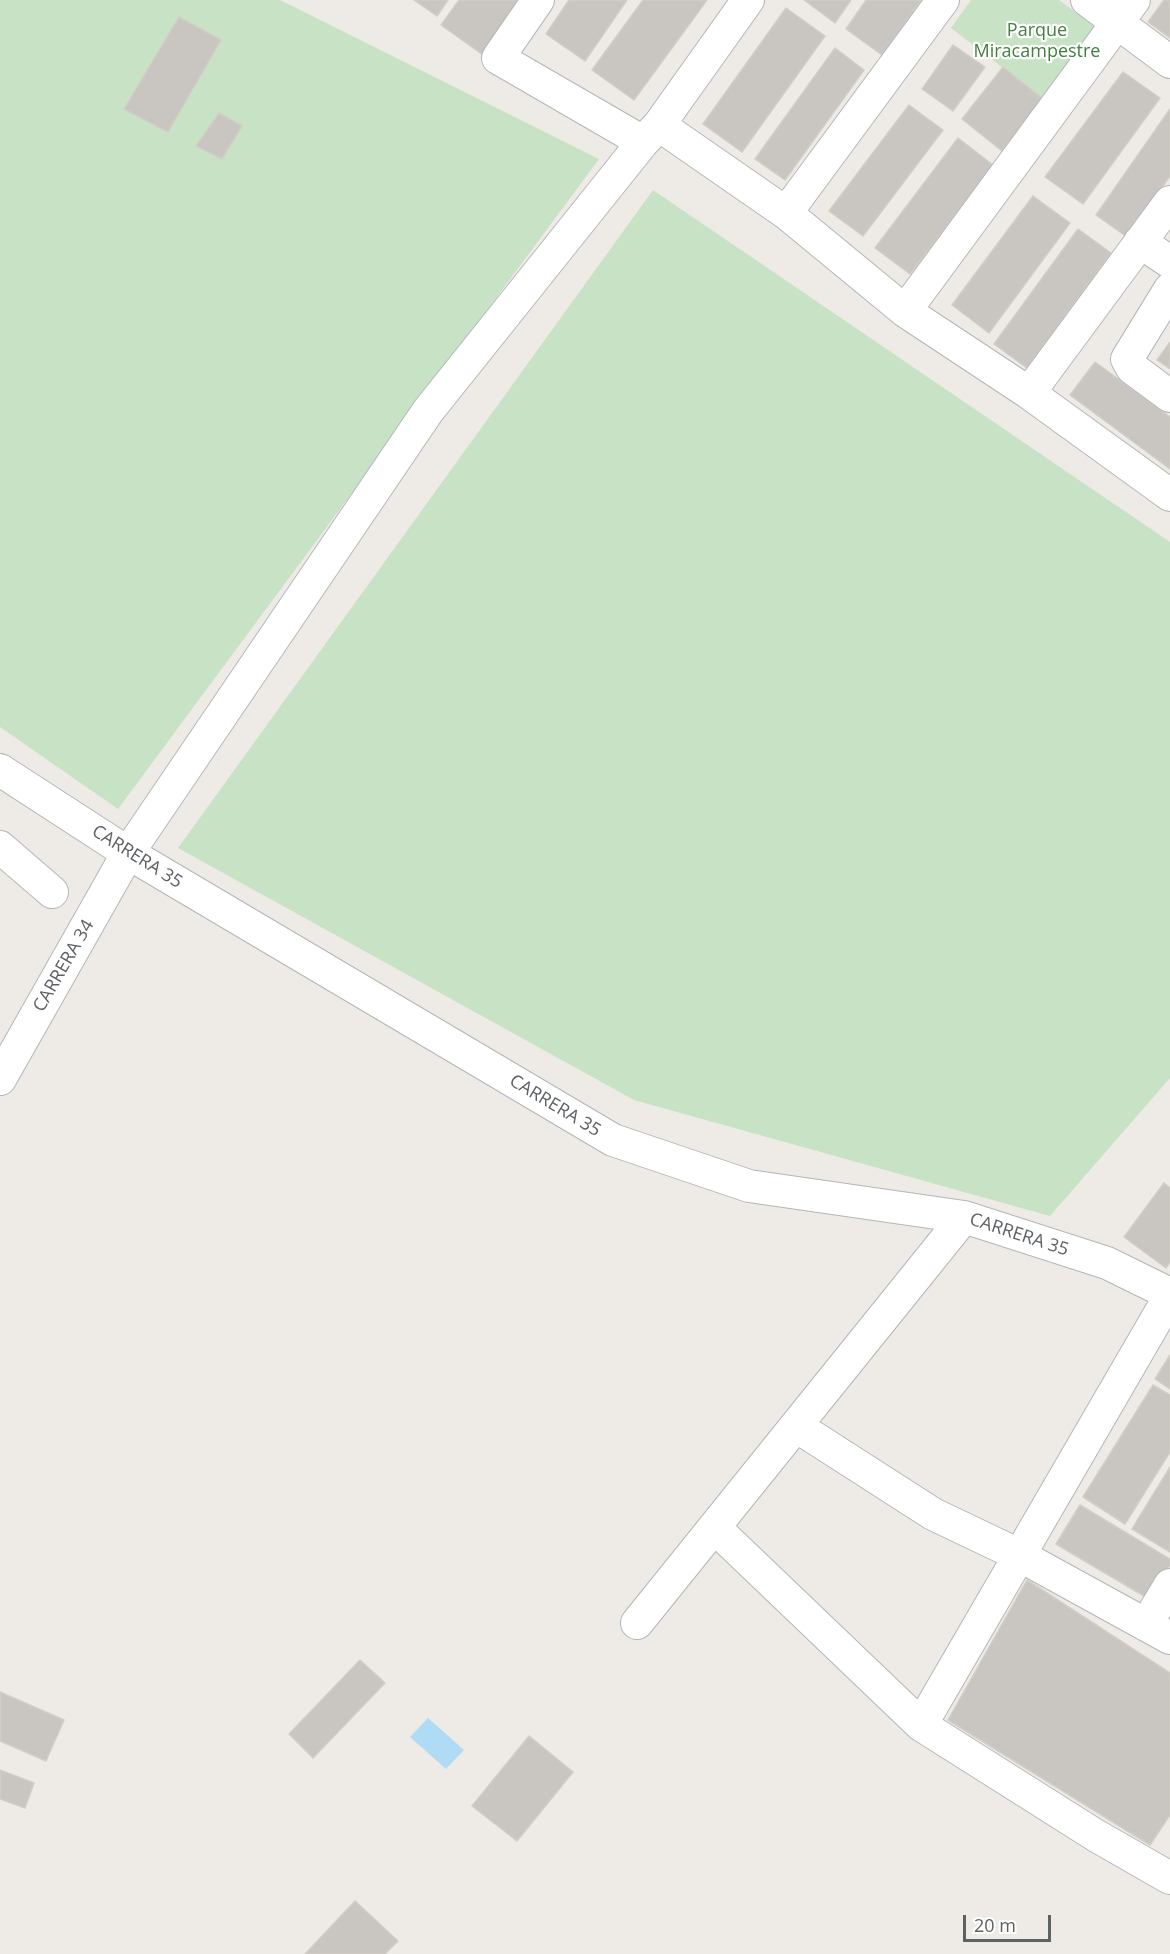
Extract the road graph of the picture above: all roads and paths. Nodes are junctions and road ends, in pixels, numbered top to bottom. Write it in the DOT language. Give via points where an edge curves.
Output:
graph roads {
  1 [pos="538,0"];
  2 [pos="748,0"];
  3 [pos="943,0"];
  4 [pos="1087,0"];
  5 [pos="1125,11"];
  6 [pos="1170,62"];
  7 [pos="651,134"];
  8 [pos="1170,202"];
  9 [pos="786,213"];
  10 [pos="1140,242"];
  11 [pos="1170,262"];
  12 [pos="1170,289"];
  13 [pos="905,311"];
  14 [pos="1029,393"];
  15 [pos="1170,396"];
  16 [pos="1170,495"];
  17 [pos="0,770"];
  18 [pos="1,851"];
  19 [pos="128,853"];
  20 [pos="52,892"];
  21 [pos="0,1078"];
  22 [pos="964,1217"];
  23 [pos="1170,1295"];
  24 [pos="796,1426"];
  25 [pos="714,1527"];
  26 [pos="1019,1555"];
  27 [pos="1170,1585"];
  28 [pos="637,1623"];
  29 [pos="1158,1631"];
  30 [pos="921,1725"];
  31 [pos="1166,1866"];
  1 -- 7 [label="street" via="498,57"];
  2 -- 7 [label="street, CARRERA 34"];
  3 -- 9 [label="street"];
  4 -- 5 [label="street"];
  5 -- 6 [label="street"];
  5 -- 13 [label="street"];
  7 -- 9 [label="street"];
  7 -- 19 [label="street, CARRERA 34" via="428,411"];
  8 -- 10 [label="street"];
  9 -- 13 [label="street"];
  10 -- 11 [label="street"];
  10 -- 14 [label="street"];
  12 -- 15 [label="street" via="1127,359 1132,368"];
  13 -- 14 [label="street"];
  14 -- 16 [label="street"];
  17 -- 19 [label="street, CARRERA 35"];
  18 -- 20 [label="street"];
  19 -- 21 [label="street, CARRERA 34"];
  19 -- 22 [label="street, CARRERA 35" via="613,1140 749,1186"];
  22 -- 23 [label="street, CARRERA 35" via="1107,1263"];
  22 -- 24 [label="street"];
  23 -- 26 [label="street"];
  24 -- 25 [label="street"];
  24 -- 26 [label="street" via="933,1514"];
  25 -- 28 [label="street"];
  25 -- 30 [label="street"];
  26 -- 29 [label="street"];
  26 -- 30 [label="street"];
  27 -- 29 [label="street"];
  30 -- 31 [label="street" via="1095,1835"];
}
